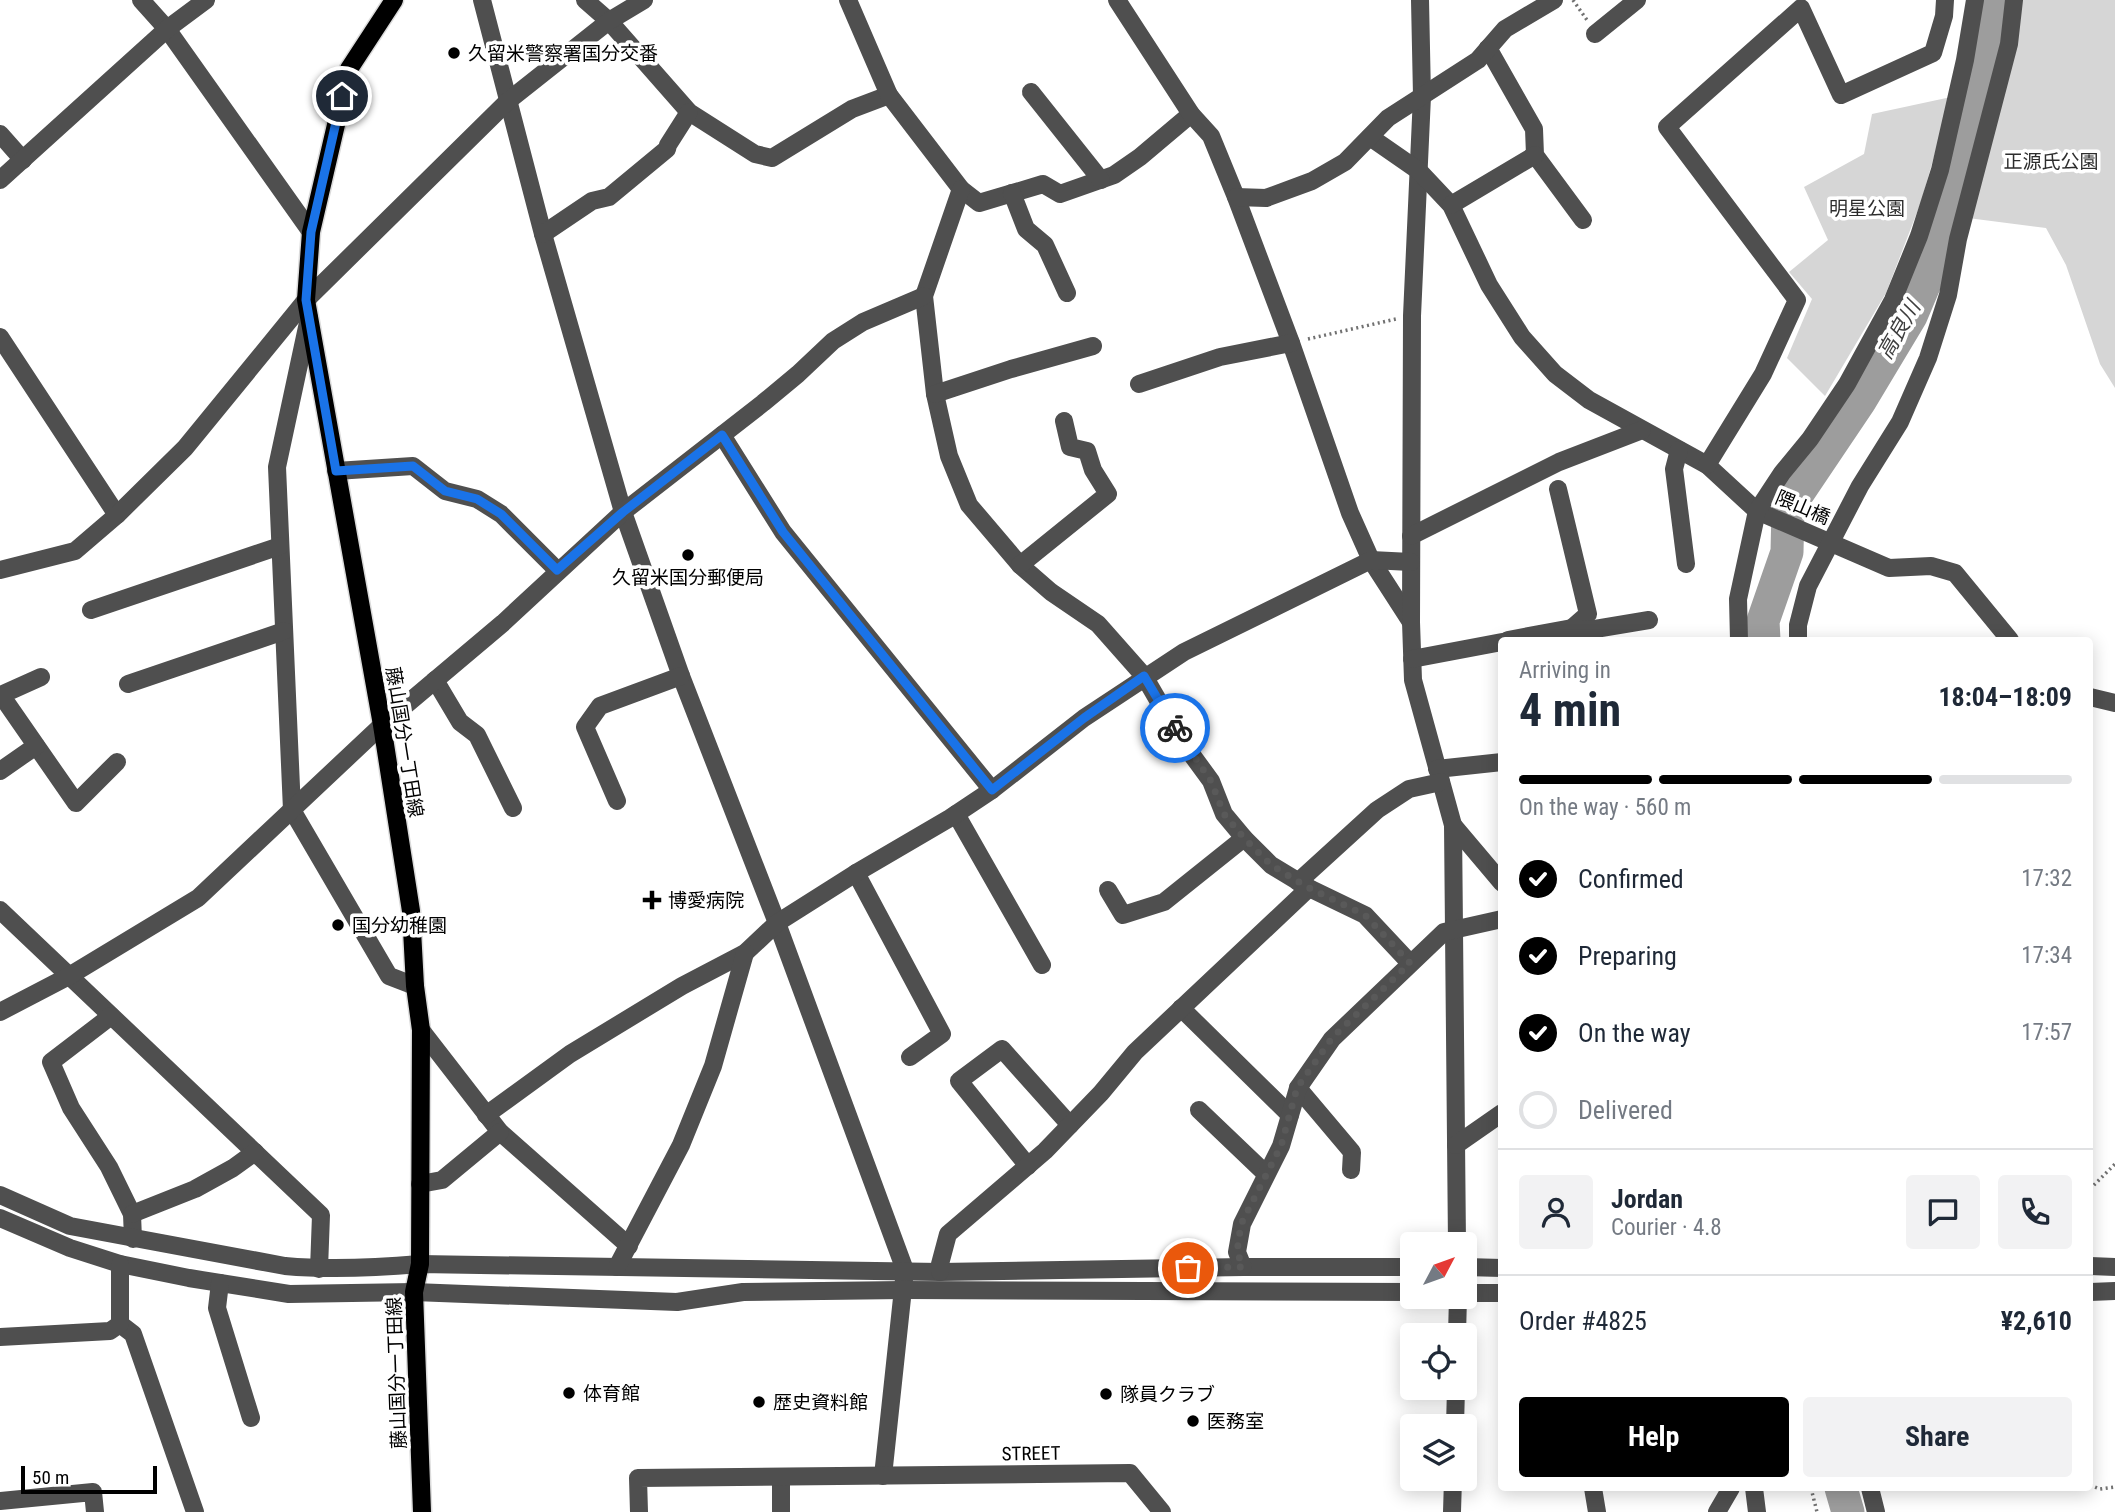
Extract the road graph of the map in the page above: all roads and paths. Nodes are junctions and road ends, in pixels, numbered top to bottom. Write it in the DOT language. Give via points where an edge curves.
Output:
graph roads {
  1 [pos="141,0"];
  2 [pos="206,0"];
  3 [pos="394,0"];
  4 [pos="482,0"];
  5 [pos="585,0"];
  6 [pos="644,0"];
  7 [pos="848,0"];
  8 [pos="1117,0"];
  9 [pos="1420,0"];
  10 [pos="1554,0"];
  11 [pos="1573,0"];
  12 [pos="1637,0"];
  13 [pos="1945,0"];
  14 [pos="1975,0"];
  15 [pos="2014,0"];
  16 [pos="1799,4"];
  17 [pos="610,21"];
  18 [pos="167,29"];
  19 [pos="1595,34"];
  20 [pos="1488,48"];
  21 [pos="1031,92"];
  22 [pos="890,95"];
  23 [pos="1422,96"];
  24 [pos="508,101"];
  25 [pos="689,112"];
  26 [pos="1191,114"];
  27 [pos="0,134"];
  28 [pos="1370,136"];
  29 [pos="1535,155"];
  30 [pos="23,160"];
  31 [pos="1419,171"];
  32 [pos="0,180"];
  33 [pos="1101,180"];
  34 [pos="961,188"];
  35 [pos="1012,193"];
  36 [pos="1236,197"];
  37 [pos="1451,205"];
  38 [pos="1583,220"];
  39 [pos="311,232"];
  40 [pos="543,234"];
  41 [pos="1067,293"];
  42 [pos="924,296"];
  43 [pos="306,300"];
  44 [pos="1412,316"];
  45 [pos="309,318"];
  46 [pos="0,337"];
  47 [pos="1291,343"];
  48 [pos="1093,346"];
  49 [pos="1139,384"];
  50 [pos="935,394"];
  51 [pos="1064,421"];
  52 [pos="1642,430"];
  53 [pos="722,435"];
  54 [pos="1679,450"];
  55 [pos="1707,466"];
  56 [pos="336,471"];
  57 [pos="1559,489"];
  58 [pos="1757,511"];
  59 [pos="623,512"];
  60 [pos="117,514"];
  61 [pos="1411,536"];
  62 [pos="1832,542"];
  63 [pos="280,546"];
  64 [pos="1371,560"];
  65 [pos="1411,562"];
  66 [pos="1686,564"];
  67 [pos="1020,565"];
  68 [pos="0,569"];
  69 [pos="557,570"];
  70 [pos="91,610"];
  71 [pos="1649,620"];
  72 [pos="1411,622"];
  73 [pos="1572,628"];
  74 [pos="284,631"];
  75 [pos="1524,637"];
  76 [pos="1739,637"];
  77 [pos="1798,637"];
  78 [pos="2008,637"];
  79 [pos="1498,643"];
  80 [pos="1412,659"];
  81 [pos="681,676"];
  82 [pos="1144,676"];
  83 [pos="41,677"];
  84 [pos="435,680"];
  85 [pos="128,684"];
  86 [pos="2093,698"];
  87 [pos="2115,702"];
  88 [pos="382,725"];
  89 [pos="36,746"];
  90 [pos="117,762"];
  91 [pos="1498,763"];
  92 [pos="0,771"];
  93 [pos="1439,776"];
  94 [pos="992,790"];
  95 [pos="617,801"];
  96 [pos="513,808"];
  97 [pos="292,810"];
  98 [pos="956,814"];
  99 [pos="1453,825"];
  100 [pos="1244,838"];
  101 [pos="856,873"];
  102 [pos="1498,878"];
  103 [pos="1304,885"];
  104 [pos="1108,890"];
  105 [pos="0,910"];
  106 [pos="1498,920"];
  107 [pos="777,923"];
  108 [pos="1454,930"];
  109 [pos="745,953"];
  110 [pos="1410,963"];
  111 [pos="1042,965"];
  112 [pos="69,976"];
  113 [pos="415,986"];
  114 [pos="1181,1008"];
  115 [pos="0,1012"];
  116 [pos="111,1016"];
  117 [pos="421,1030"];
  118 [pos="910,1058"];
  119 [pos="1297,1088"];
  120 [pos="1199,1110"];
  121 [pos="486,1115"];
  122 [pos="1290,1115"];
  123 [pos="1498,1116"];
  124 [pos="1070,1125"];
  125 [pos="500,1132"];
  126 [pos="1456,1145"];
  127 [pos="255,1152"];
  128 [pos="2115,1164"];
  129 [pos="1028,1166"];
  130 [pos="1351,1170"];
  131 [pos="1266,1174"];
  132 [pos="420,1184"];
  133 [pos="2093,1186"];
  134 [pos="0,1195"];
  135 [pos="132,1214"];
  136 [pos="0,1219"];
  137 [pos="1457,1232"];
  138 [pos="133,1238"];
  139 [pos="629,1246"];
  140 [pos="120,1264"];
  141 [pos="420,1264"];
  142 [pos="617,1266"];
  143 [pos="2093,1266"];
  144 [pos="1243,1267"];
  145 [pos="2115,1267"];
  146 [pos="1400,1268"];
  147 [pos="1477,1268"];
  148 [pos="1498,1268"];
  149 [pos="319,1269"];
  150 [pos="905,1270"];
  151 [pos="940,1272"];
  152 [pos="220,1283"];
  153 [pos="903,1290"];
  154 [pos="2115,1291"];
  155 [pos="414,1292"];
  156 [pos="2093,1292"];
  157 [pos="1400,1293"];
  158 [pos="1477,1293"];
  159 [pos="1498,1293"];
  160 [pos="121,1324"];
  161 [pos="0,1336"];
  162 [pos="251,1418"];
  163 [pos="883,1476"];
  164 [pos="781,1477"];
  165 [pos="2093,1486"];
  166 [pos="2115,1487"];
  167 [pos="1453,1491"];
  168 [pos="1594,1491"];
  169 [pos="1729,1491"];
  170 [pos="1754,1491"];
  171 [pos="1812,1491"];
  172 [pos="1871,1491"];
  173 [pos="0,1501"];
  174 [pos="95,1512"];
  175 [pos="195,1512"];
  176 [pos="422,1512"];
  177 [pos="639,1512"];
  178 [pos="781,1512"];
  179 [pos="1162,1512"];
  180 [pos="1452,1512"];
  181 [pos="1597,1512"];
  182 [pos="1717,1512"];
  183 [pos="1757,1512"];
  184 [pos="1817,1512"];
  185 [pos="1876,1512"];
  1 -- 18 [label="street"];
  2 -- 18 [label="street"];
  3 -- 39 [label="main road, 藤山国分一丁田線" via="349,69"];
  4 -- 24 [label="street"];
  5 -- 17 [label="street"];
  6 -- 17 [label="street"];
  7 -- 22 [label="street"];
  8 -- 26 [label="street"];
  9 -- 23 [label="street"];
  10 -- 20 [label="street" via="1505,29"];
  11 -- 19 [label="path"];
  12 -- 19 [label="street"];
  13 -- 16 [label="street" via="1933,53 1841,95"];
  14 -- 58 [label="street" via="1940,170 1893,300 1847,384"];
  15 -- 62 [label="street" via="2009,44 1958,239 1948,295 1928,358 1900,422"];
  16 -- 55 [label="street" via="1667,127 1797,300 1763,374"];
  17 -- 24 [label="street"];
  17 -- 25 [label="street"];
  18 -- 30 [label="street"];
  18 -- 39 [label="street"];
  20 -- 23 [label="street" via="1478,60"];
  20 -- 29 [label="street" via="1534,129"];
  21 -- 33 [label="street"];
  22 -- 25 [label="street" via="852,109 772,158 755,154"];
  22 -- 34 [label="street"];
  23 -- 28 [label="street"];
  23 -- 31 [label="street"];
  24 -- 40 [label="street"];
  24 -- 43 [label="street"];
  25 -- 40 [label="street" via="667,149 609,197 592,201"];
  26 -- 33 [label="street" via="1140,157"];
  26 -- 36 [label="street" via="1210,136"];
  27 -- 30 [label="street"];
  28 -- 31 [label="street, 隈山橋"];
  28 -- 36 [label="street" via="1345,162 1312,181 1266,198"];
  29 -- 37 [label="street"];
  29 -- 38 [label="street"];
  30 -- 32 [label="street"];
  31 -- 37 [label="street, 隈山橋"];
  31 -- 44 [label="street"];
  33 -- 35 [label="street" via="1060,194 1043,184"];
  34 -- 35 [label="street" via="979,203"];
  34 -- 42 [label="street"];
  35 -- 41 [label="street" via="1026,229 1045,246"];
  36 -- 47 [label="street"];
  37 -- 52 [label="street, 隈山橋" via="1489,285 1522,337 1555,374"];
  39 -- 43 [label="main road, 藤山国分一丁田線"];
  40 -- 59 [label="street"];
  42 -- 50 [label="street"];
  42 -- 53 [label="street" via="863,322 833,341"];
  43 -- 45 [label="main road, 藤山国分一丁田線"];
  43 -- 60 [label="street" via="185,448"];
  44 -- 47 [label="path"];
  44 -- 61 [label="street"];
  45 -- 56 [label="main road, 藤山国分一丁田線"];
  45 -- 63 [label="street" via="277,467"];
  46 -- 60 [label="street"];
  47 -- 49 [label="street" via="1220,358"];
  47 -- 64 [label="street"];
  48 -- 50 [label="street"];
  50 -- 67 [label="street" via="949,457 969,505"];
  51 -- 67 [label="street" via="1070,447 1087,451 1108,494"];
  52 -- 54 [label="street, 隈山橋"];
  52 -- 61 [label="street" via="1559,461"];
  53 -- 59 [label="street"];
  53 -- 94 [label="street" via="783,532"];
  54 -- 55 [label="street, 隈山橋"];
  54 -- 66 [label="street" via="1674,469"];
  55 -- 58 [label="street, 隈山橋"];
  56 -- 69 [label="street" via="413,466 445,491 477,499 501,514"];
  56 -- 88 [label="main road, 藤山国分一丁田線"];
  57 -- 73 [label="street" via="1588,614"];
  58 -- 62 [label="street, 隈山橋"];
  58 -- 76 [label="street" via="1738,599"];
  59 -- 69 [label="street"];
  59 -- 81 [label="street"];
  60 -- 68 [label="street" via="75,551"];
  61 -- 65 [label="street"];
  62 -- 77 [label="street" via="1808,586"];
  62 -- 78 [label="street, 隈山橋" via="1889,568 1931,566 1955,573"];
  63 -- 70 [label="street"];
  63 -- 74 [label="street"];
  64 -- 65 [label="street"];
  64 -- 72 [label="street"];
  64 -- 82 [label="street"];
  65 -- 72 [label="street"];
  67 -- 82 [label="street" via="1098,624"];
  69 -- 84 [label="street"];
  71 -- 73 [label="street" via="1589,631"];
  72 -- 80 [label="street"];
  73 -- 75 [label="street"];
  74 -- 85 [label="street"];
  74 -- 97 [label="street"];
  79 -- 80 [label="street"];
  80 -- 93 [label="street" via="1413,680"];
  81 -- 95 [label="street" via="600,706 585,727"];
  81 -- 107 [label="street"];
  82 -- 94 [label="street"];
  82 -- 100 [label="street" via="1211,781 1224,814"];
  83 -- 89 [label="street" via="1,695"];
  84 -- 88 [label="street"];
  84 -- 96 [label="street" via="460,722 477,735"];
  86 -- 87 [label="street"];
  88 -- 97 [label="street"];
  88 -- 113 [label="main road, 藤山国分一丁田線" via="411,911"];
  89 -- 90 [label="street" via="76,803"];
  89 -- 92 [label="street"];
  91 -- 93 [label="street"];
  93 -- 99 [label="street"];
  93 -- 103 [label="street" via="1377,810"];
  94 -- 98 [label="street"];
  97 -- 112 [label="street" via="198,898"];
  97 -- 113 [label="street" via="389,976"];
  98 -- 101 [label="street"];
  98 -- 111 [label="street"];
  99 -- 102 [label="street"];
  99 -- 108 [label="street"];
  100 -- 103 [label="street" via="1271,865"];
  100 -- 104 [label="street" via="1164,902 1123,915"];
  101 -- 107 [label="street"];
  101 -- 118 [label="street" via="942,1034"];
  103 -- 110 [label="street" via="1365,915"];
  103 -- 114 [label="street"];
  105 -- 112 [label="street"];
  106 -- 108 [label="street"];
  107 -- 109 [label="street"];
  107 -- 150 [label="street"];
  108 -- 110 [label="street" via="1444,932"];
  108 -- 126 [label="street"];
  109 -- 121 [label="street" via="570,1054"];
  109 -- 139 [label="street" via="713,1066 681,1145"];
  110 -- 119 [label="street" via="1332,1038"];
  112 -- 115 [label="street"];
  112 -- 116 [label="street"];
  113 -- 117 [label="main road, 藤山国分一丁田線"];
  114 -- 122 [label="street"];
  114 -- 124 [label="street"];
  116 -- 127 [label="street"];
  116 -- 135 [label="street" via="51,1062 71,1108 109,1167"];
  117 -- 121 [label="street"];
  117 -- 132 [label="main road, 藤山国分一丁田線"];
  119 -- 122 [label="street"];
  119 -- 130 [label="street" via="1352,1152"];
  120 -- 131 [label="street"];
  121 -- 125 [label="street"];
  122 -- 131 [label="street"];
  123 -- 126 [label="street"];
  124 -- 129 [label="street"];
  124 -- 129 [label="street" via="1002,1049 959,1081"];
  125 -- 132 [label="street" via="442,1180"];
  125 -- 139 [label="street"];
  126 -- 137 [label="street"];
  127 -- 135 [label="street" via="195,1189"];
  127 -- 149 [label="street" via="321,1215"];
  128 -- 133 [label="path"];
  129 -- 151 [label="street" via="948,1234"];
  131 -- 144 [label="street" via="1241,1224 1237,1252"];
  132 -- 141 [label="main road, 藤山国分一丁田線"];
  134 -- 138 [label="street" via="71,1226"];
  135 -- 138 [label="street"];
  136 -- 140 [label="street"];
  138 -- 149 [label="street"];
  139 -- 142 [label="street"];
  140 -- 152 [label="street"];
  140 -- 160 [label="street"];
  141 -- 142 [label="street"];
  141 -- 149 [label="street"];
  141 -- 155 [label="main road, 藤山国分一丁田線"];
  142 -- 150 [label="street"];
  143 -- 145 [label="street"];
  144 -- 146 [label="street"];
  144 -- 151 [label="street"];
  147 -- 148 [label="street"];
  150 -- 151 [label="street"];
  150 -- 153 [label="street"];
  152 -- 155 [label="street" via="289,1294"];
  152 -- 162 [label="street" via="217,1308"];
  153 -- 155 [label="street" via="743,1292 677,1302"];
  153 -- 157 [label="street"];
  153 -- 163 [label="street"];
  154 -- 156 [label="street"];
  155 -- 176 [label="main road, 藤山国分一丁田線"];
  158 -- 159 [label="street"];
  160 -- 161 [label="street" via="110,1331"];
  160 -- 175 [label="street" via="133,1334"];
  163 -- 164 [label="street"];
  163 -- 179 [label="street, STREET" via="1130,1473"];
  164 -- 177 [label="street" via="638,1479"];
  164 -- 178 [label="street"];
  165 -- 166 [label="path"];
  167 -- 180 [label="street"];
  168 -- 181 [label="street"];
  169 -- 182 [label="street"];
  170 -- 183 [label="street"];
  171 -- 184 [label="path"];
  172 -- 185 [label="street"];
  173 -- 174 [label="street" via="93,1492"];
}
